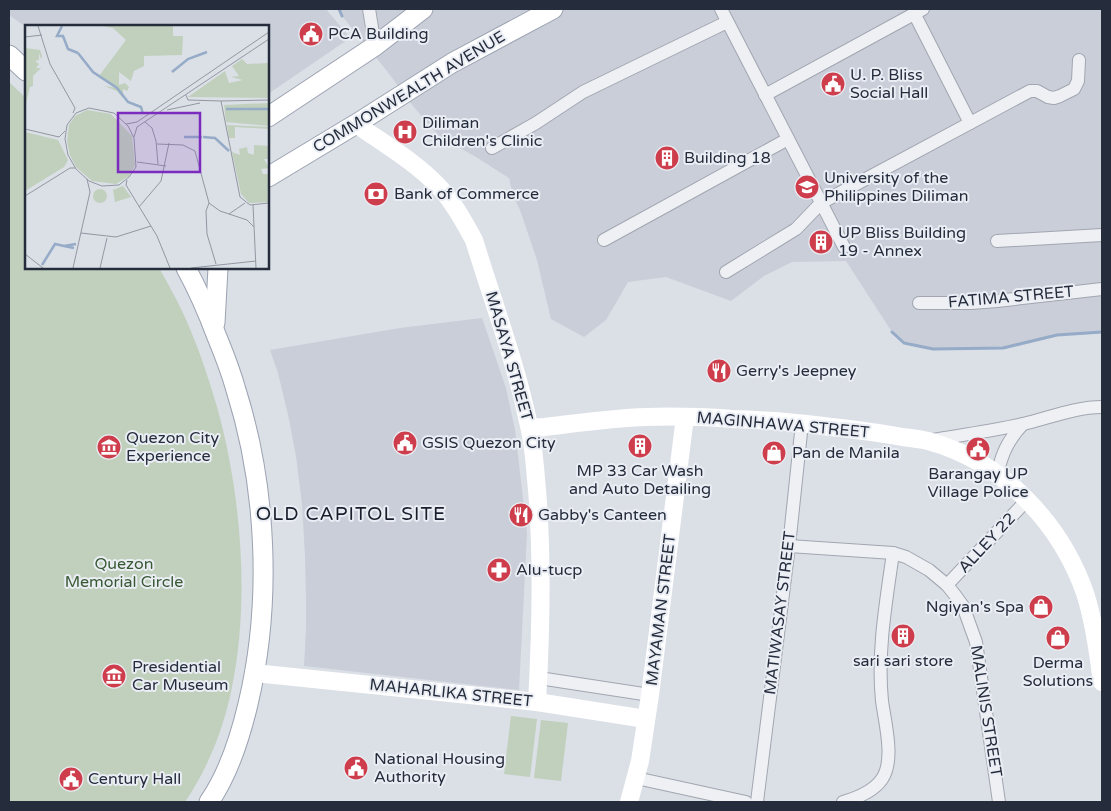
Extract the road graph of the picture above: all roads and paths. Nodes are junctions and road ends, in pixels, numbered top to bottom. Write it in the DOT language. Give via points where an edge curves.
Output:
graph roads {
  1 [pos="423,9"];
  2 [pos="553,9"];
  3 [pos="720,9"];
  4 [pos="918,11"];
  5 [pos="369,12"];
  6 [pos="727,22"];
  7 [pos="375,46"];
  8 [pos="9,54"];
  9 [pos="1079,60"];
  10 [pos="25,70"];
  11 [pos="765,95"];
  12 [pos="269,116"];
  13 [pos="970,123"];
  14 [pos="356,124"];
  15 [pos="788,139"];
  16 [pos="492,148"];
  17 [pos="270,168"];
  18 [pos="821,203"];
  19 [pos="1102,235"];
  20 [pos="604,240"];
  21 [pos="997,240"];
  22 [pos="844,246"];
  23 [pos="186,269"];
  24 [pos="218,269"];
  25 [pos="726,272"];
  26 [pos="1102,289"];
  27 [pos="919,303"];
  28 [pos="215,332"];
  29 [pos="1102,407"];
  30 [pos="685,417"];
  31 [pos="802,423"];
  32 [pos="1023,424"];
  33 [pos="530,428"];
  34 [pos="927,441"];
  35 [pos="997,475"];
  36 [pos="1027,500"];
  37 [pos="789,546"];
  38 [pos="893,553"];
  39 [pos="947,586"];
  40 [pos="254,672"];
  41 [pos="539,678"];
  42 [pos="1102,682"];
  43 [pos="650,695"];
  44 [pos="537,702"];
  45 [pos="646,719"];
  46 [pos="636,778"];
  47 [pos="210,802"];
  48 [pos="629,802"];
  49 [pos="746,802"];
  50 [pos="757,802"];
  51 [pos="843,802"];
  52 [pos="999,802"];
  1 -- 7 [label="main road"];
  2 -- 14 [label="main road, COMMONWEALTH AVENUE" via="452,64"];
  3 -- 6 [label="street"];
  4 -- 11 [label="street"];
  4 -- 13 [label="street"];
  5 -- 7 [label="street"];
  6 -- 11 [label="street"];
  6 -- 16 [label="street" via="583,92"];
  7 -- 12 [label="main road"];
  8 -- 10 [label="main road"];
  9 -- 13 [label="street" via="1078,81 1074,88 1054,98 1030,91"];
  11 -- 15 [label="street"];
  13 -- 18 [label="street"];
  14 -- 17 [label="main road, COMMONWEALTH AVENUE"];
  14 -- 33 [label="street, MASAYA STREET" via="428,176 465,223 474,240 518,378"];
  15 -- 18 [label="street"];
  15 -- 20 [label="street"];
  18 -- 22 [label="street"];
  18 -- 25 [label="street" via="796,229"];
  19 -- 21 [label="street"];
  23 -- 28 [label="main road"];
  24 -- 28 [label="main road"];
  26 -- 27 [label="street, FATIMA STREET" via="972,303"];
  28 -- 40 [label="main road" via="244,420 258,501 262,580"];
  29 -- 32 [label="street"];
  30 -- 31 [label="street, MAGINHAWA STREET"];
  30 -- 33 [label="street, MAGINHAWA STREET" via="645,417"];
  30 -- 43 [label="street, MAYAMAN STREET"];
  31 -- 34 [label="street, MAGINHAWA STREET"];
  31 -- 37 [label="street, MATIWASAY STREET"];
  32 -- 34 [label="street"];
  32 -- 35 [label="street" via="1006,447"];
  33 -- 41 [label="street, MASAYA STREET" via="541,548"];
  34 -- 35 [label="street, MAGINHAWA STREET" via="969,458"];
  35 -- 36 [label="street, MAGINHAWA STREET"];
  36 -- 39 [label="street, ALLEY 22"];
  36 -- 42 [label="street, MAGINHAWA STREET" via="1062,544 1079,578 1090,614"];
  37 -- 38 [label="street, MALINIS STREET"];
  37 -- 50 [label="street, MATIWASAY STREET"];
  38 -- 39 [label="street, MALINIS STREET" via="924,567"];
  38 -- 51 [label="street" via="881,658 887,766 882,779 870,791"];
  39 -- 52 [label="street, MALINIS STREET" via="963,606 976,642"];
  40 -- 44 [label="street, MAHARLIKA STREET"];
  40 -- 47 [label="main road" via="240,735 224,777"];
  41 -- 43 [label="street, MAHARLIKA STREET"];
  41 -- 44 [label="street, MASAYA STREET"];
  43 -- 45 [label="street, MAYAMAN STREET"];
  44 -- 45 [label="street, MAHARLIKA STREET"];
  45 -- 46 [label="street, MAYAMAN STREET"];
  46 -- 48 [label="street, MAYAMAN STREET"];
  46 -- 49 [label="street"];
}
